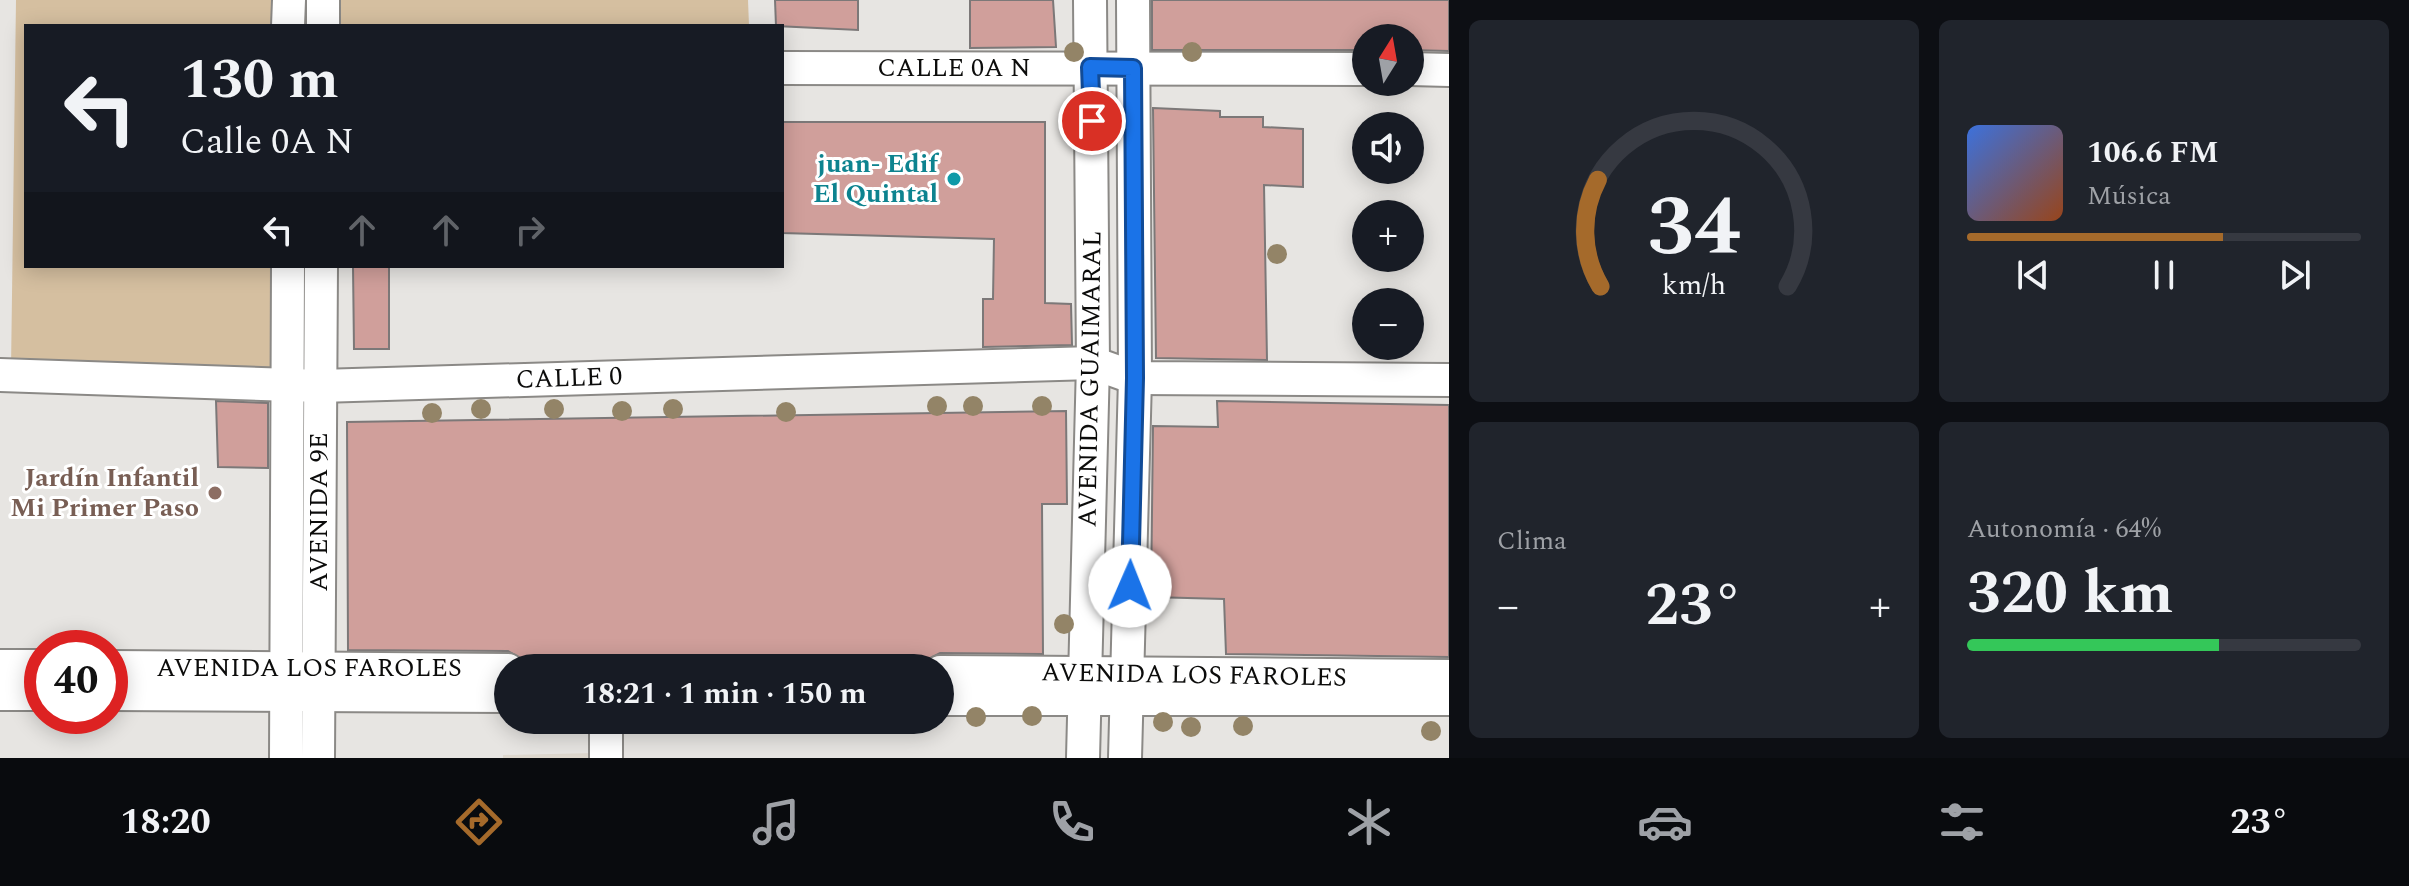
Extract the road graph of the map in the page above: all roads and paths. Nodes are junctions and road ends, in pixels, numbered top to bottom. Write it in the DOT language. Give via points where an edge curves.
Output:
graph roads {
  1 [pos="289,0"];
  2 [pos="323,0"];
  3 [pos="1090,0"];
  4 [pos="1133,0"];
  5 [pos="288,24"];
  6 [pos="323,24"];
  7 [pos="1090,67"];
  8 [pos="784,68"];
  9 [pos="1133,68"];
  10 [pos="1352,69"];
  11 [pos="1424,69"];
  12 [pos="1449,70"];
  13 [pos="288,268"];
  14 [pos="321,268"];
  15 [pos="1093,363"];
  16 [pos="0,375"];
  17 [pos="1135,378"];
  18 [pos="1449,380"];
  19 [pos="288,384"];
  20 [pos="320,386"];
  21 [pos="0,666"];
  22 [pos="24,666"];
  23 [pos="128,668"];
  24 [pos="494,671"];
  25 [pos="954,673"];
  26 [pos="1449,676"];
  27 [pos="302,682"];
  28 [pos="1084,687"];
  29 [pos="1127,687"];
  30 [pos="128,693"];
  31 [pos="0,694"];
  32 [pos="24,694"];
  33 [pos="494,695"];
  34 [pos="954,698"];
  35 [pos="1449,699"];
  36 [pos="606,734"];
  37 [pos="286,758"];
  38 [pos="318,758"];
  39 [pos="606,758"];
  40 [pos="1083,758"];
  41 [pos="1125,758"];
  1 -- 5 [label="street"];
  2 -- 6 [label="street"];
  3 -- 7 [label="street, AVENIDA GUAIMARAL"];
  4 -- 9 [label="street, AVENIDA GUAIMARAL"];
  7 -- 8 [label="street, CALLE 0A N"];
  7 -- 9 [label="street, CALLE 0A N"];
  7 -- 15 [label="street, AVENIDA GUAIMARAL"];
  9 -- 10 [label="street, CALLE 0A N"];
  9 -- 17 [label="street, AVENIDA GUAIMARAL"];
  11 -- 12 [label="street"];
  13 -- 19 [label="street, AVENIDA 9E"];
  14 -- 20 [label="street, AVENIDA 9E"];
  15 -- 17 [label="street, CALLE 0"];
  15 -- 20 [label="street, CALLE 0"];
  15 -- 28 [label="street, AVENIDA GUAIMARAL"];
  16 -- 19 [label="street, CALLE 0"];
  17 -- 18 [label="street, CALLE 0"];
  17 -- 29 [label="street, AVENIDA GUAIMARAL"];
  19 -- 20 [label="street, CALLE 0"];
  19 -- 27 [label="street, AVENIDA 9E"];
  20 -- 27 [label="street, AVENIDA 9E"];
  21 -- 22 [label="street"];
  23 -- 27 [label="street, AVENIDA LOS FAROLES"];
  24 -- 27 [label="street, AVENIDA LOS FAROLES"];
  25 -- 28 [label="street, AVENIDA LOS FAROLES"];
  26 -- 29 [label="street, AVENIDA LOS FAROLES"];
  27 -- 30 [label="street, AVENIDA LOS FAROLES"];
  27 -- 33 [label="street, AVENIDA LOS FAROLES"];
  27 -- 37 [label="street, AVENIDA 9E"];
  27 -- 38 [label="street, AVENIDA 9E"];
  28 -- 29 [label="street, AVENIDA LOS FAROLES"];
  28 -- 34 [label="street, AVENIDA LOS FAROLES"];
  28 -- 40 [label="street, AVENIDA GUAIMARAL"];
  29 -- 35 [label="street, AVENIDA LOS FAROLES"];
  29 -- 41 [label="street, AVENIDA GUAIMARAL"];
  31 -- 32 [label="street"];
  36 -- 39 [label="street"];
}
